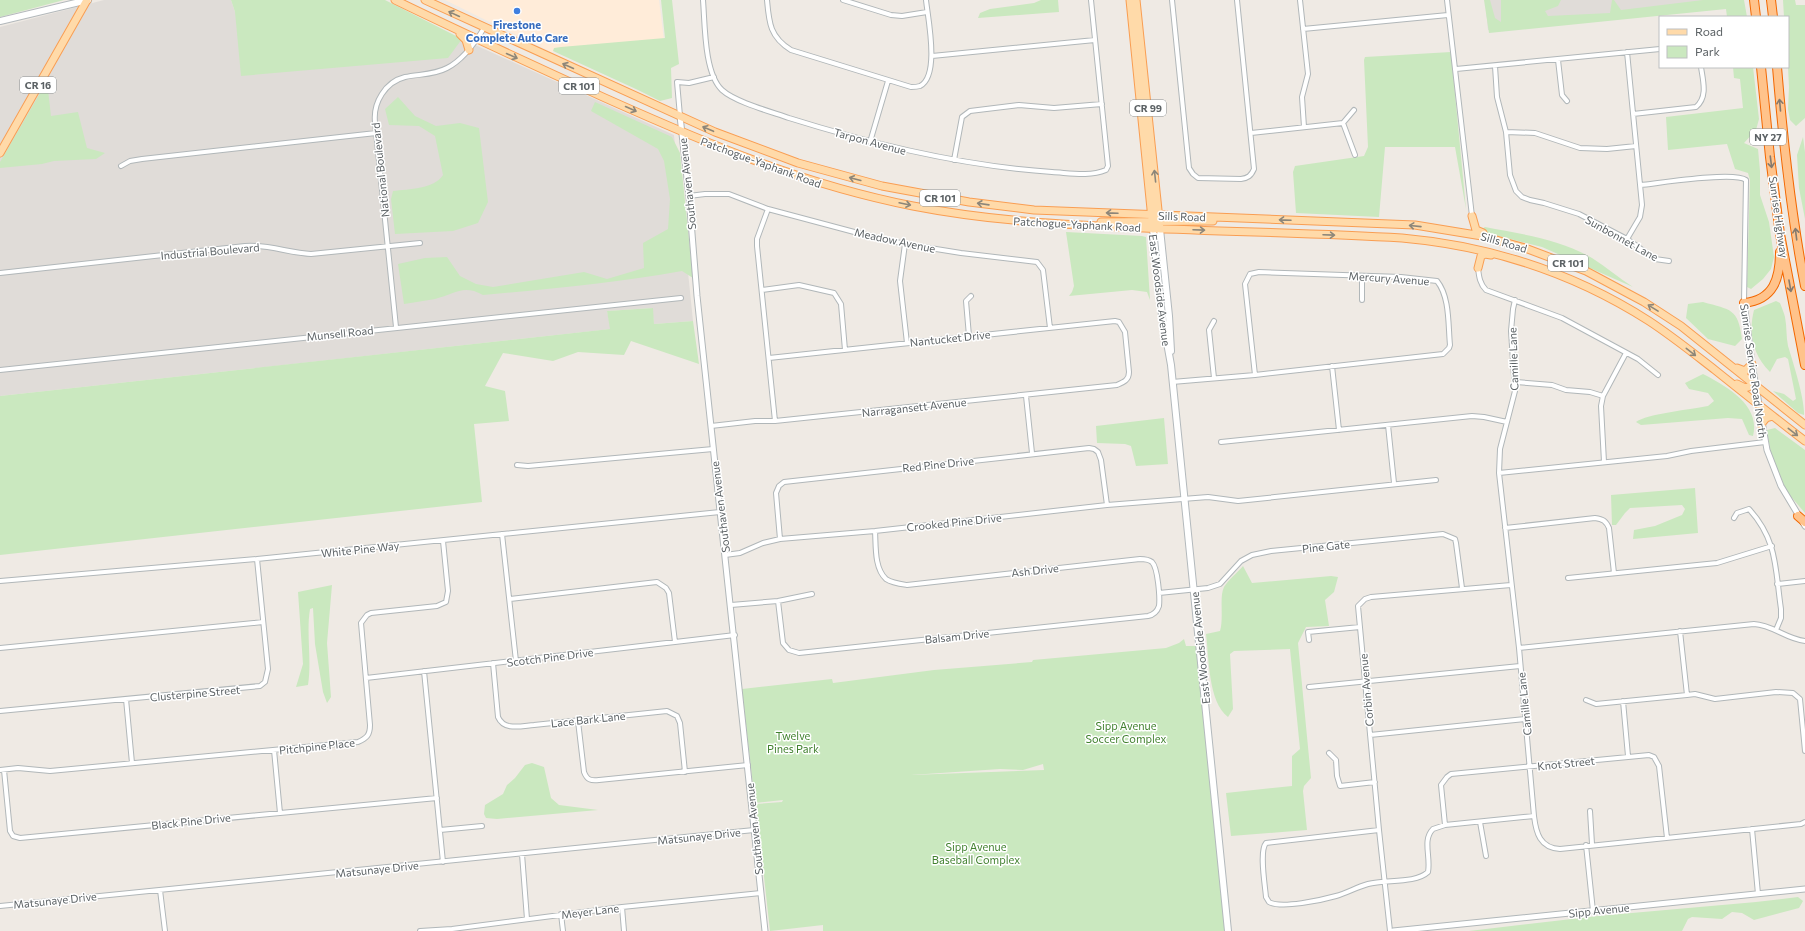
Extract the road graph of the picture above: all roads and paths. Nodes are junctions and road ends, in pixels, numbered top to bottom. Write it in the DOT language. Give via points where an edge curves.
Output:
graph roads {
  1 [pos="87,0"];
  2 [pos="395,0"];
  3 [pos="425,0"];
  4 [pos="703,0"];
  5 [pos="767,0"];
  6 [pos="843,0"];
  7 [pos="926,0"];
  8 [pos="1091,0"];
  9 [pos="1130,0"];
  10 [pos="1136,0"];
  11 [pos="1172,0"];
  12 [pos="1237,0"];
  13 [pos="1300,0"];
  14 [pos="1447,0"];
  15 [pos="1754,0"];
  16 [pos="1772,0"];
  17 [pos="927,12"];
  18 [pos="1448,14"];
  19 [pos="1756,16"];
  20 [pos="1773,16"];
  21 [pos="0,21"];
  22 [pos="445,24"];
  23 [pos="484,28"];
  24 [pos="1303,29"];
  25 [pos="477,39"];
  26 [pos="1095,40"];
  27 [pos="1659,49"];
  28 [pos="469,50"];
  29 [pos="1627,52"];
  30 [pos="932,56"];
  31 [pos="1558,60"];
  32 [pos="1495,66"];
  33 [pos="1702,68"];
  34 [pos="1761,68"];
  35 [pos="1777,68"];
  36 [pos="1456,69"];
  37 [pos="714,77"];
  38 [pos="888,82"];
  39 [pos="1567,101"];
  40 [pos="1102,104"];
  41 [pos="1354,110"];
  42 [pos="1633,114"];
  43 [pos="680,116"];
  44 [pos="1343,123"];
  45 [pos="1304,127"];
  46 [pos="682,132"];
  47 [pos="1506,132"];
  48 [pos="1251,133"];
  49 [pos="376,134"];
  50 [pos="870,142"];
  51 [pos="1636,146"];
  52 [pos="0,153"];
  53 [pos="1355,154"];
  54 [pos="954,160"];
  55 [pos="121,166"];
  56 [pos="1641,185"];
  57 [pos="689,196"];
  58 [pos="768,209"];
  59 [pos="1472,216"];
  60 [pos="1156,222"];
  61 [pos="1437,228"];
  62 [pos="1780,234"];
  63 [pos="1627,239"];
  64 [pos="420,243"];
  65 [pos="1446,243"];
  66 [pos="905,244"];
  67 [pos="388,246"];
  68 [pos="1525,248"];
  69 [pos="1669,261"];
  70 [pos="1534,265"];
  71 [pos="1478,268"];
  72 [pos="0,273"];
  73 [pos="1362,276"];
  74 [pos="1805,286"];
  75 [pos="762,290"];
  76 [pos="971,296"];
  77 [pos="681,298"];
  78 [pos="1362,300"];
  79 [pos="1515,300"];
  80 [pos="1744,303"];
  81 [pos="1214,321"];
  82 [pos="396,327"];
  83 [pos="1050,328"];
  84 [pos="969,336"];
  85 [pos="907,343"];
  86 [pos="845,350"];
  87 [pos="1626,353"];
  88 [pos="1715,354"];
  89 [pos="769,358"];
  90 [pos="1752,364"];
  91 [pos="1805,365"];
  92 [pos="1332,366"];
  93 [pos="0,370"];
  94 [pos="1255,374"];
  95 [pos="1720,374"];
  96 [pos="1658,375"];
  97 [pos="1214,378"];
  98 [pos="1172,382"];
  99 [pos="1516,382"];
  100 [pos="1117,385"];
  101 [pos="1755,386"];
  102 [pos="1026,396"];
  103 [pos="1603,396"];
  104 [pos="1758,405"];
  105 [pos="1785,409"];
  106 [pos="1773,416"];
  107 [pos="775,421"];
  108 [pos="1507,422"];
  109 [pos="1802,423"];
  110 [pos="1761,424"];
  111 [pos="1388,425"];
  112 [pos="711,426"];
  113 [pos="1339,430"];
  114 [pos="1805,441"];
  115 [pos="1221,442"];
  116 [pos="1765,442"];
  117 [pos="713,449"];
  118 [pos="1032,453"];
  119 [pos="1604,462"];
  120 [pos="517,465"];
  121 [pos="1499,473"];
  122 [pos="1436,480"];
  123 [pos="1394,483"];
  124 [pos="1184,500"];
  125 [pos="1107,505"];
  126 [pos="720,512"];
  127 [pos="1734,518"];
  128 [pos="1802,519"];
  129 [pos="1805,526"];
  130 [pos="1505,528"];
  131 [pos="875,531"];
  132 [pos="502,534"];
  133 [pos="780,539"];
  134 [pos="443,541"];
  135 [pos="1772,546"];
  136 [pos="725,555"];
  137 [pos="257,559"];
  138 [pos="1614,573"];
  139 [pos="1568,578"];
  140 [pos="1805,581"];
  141 [pos="0,582"];
  142 [pos="1512,584"];
  143 [pos="1777,584"];
  144 [pos="1462,588"];
  145 [pos="1193,589"];
  146 [pos="1159,593"];
  147 [pos="812,594"];
  148 [pos="510,598"];
  149 [pos="778,601"];
  150 [pos="731,605"];
  151 [pos="263,622"];
  152 [pos="1360,627"];
  153 [pos="1776,630"];
  154 [pos="1680,631"];
  155 [pos="735,636"];
  156 [pos="1309,640"];
  157 [pos="1805,641"];
  158 [pos="675,642"];
  159 [pos="0,648"];
  160 [pos="1519,648"];
  161 [pos="516,661"];
  162 [pos="493,663"];
  163 [pos="1520,666"];
  164 [pos="424,671"];
  165 [pos="366,678"];
  166 [pos="1365,682"];
  167 [pos="1309,687"];
  168 [pos="1687,695"];
  169 [pos="126,699"];
  170 [pos="1586,700"];
  171 [pos="1623,701"];
  172 [pos="0,711"];
  173 [pos="1525,719"];
  174 [pos="578,720"];
  175 [pos="1370,734"];
  176 [pos="274,750"];
  177 [pos="1805,751"];
  178 [pos="1329,753"];
  179 [pos="1628,756"];
  180 [pos="132,763"];
  181 [pos="748,766"];
  182 [pos="1530,766"];
  183 [pos="2,770"];
  184 [pos="685,772"];
  185 [pos="1375,782"];
  186 [pos="436,798"];
  187 [pos="1590,811"];
  188 [pos="280,813"];
  189 [pos="1534,816"];
  190 [pos="1480,822"];
  191 [pos="1805,822"];
  192 [pos="1445,825"];
  193 [pos="482,826"];
  194 [pos="1752,829"];
  195 [pos="440,830"];
  196 [pos="754,830"];
  197 [pos="1379,830"];
  198 [pos="1667,838"];
  199 [pos="1592,844"];
  200 [pos="1586,845"];
  201 [pos="522,854"];
  202 [pos="1486,856"];
  203 [pos="443,862"];
  204 [pos="1384,882"];
  205 [pos="1805,889"];
  206 [pos="160,890"];
  207 [pos="761,893"];
  208 [pos="1758,894"];
  209 [pos="0,906"];
  210 [pos="622,907"];
  211 [pos="1593,911"];
  212 [pos="561,914"];
  213 [pos="527,919"];
  214 [pos="452,930"];
  215 [pos="165,931"];
  216 [pos="420,931"];
  217 [pos="563,931"];
  218 [pos="624,931"];
  219 [pos="765,931"];
  220 [pos="1228,931"];
  221 [pos="1392,931"];
  1 -- 21 [label="main road"];
  1 -- 52 [label="main road, CR 16"];
  2 -- 22 [label="main road, Patchogue-Yaphank Road / CR 101"];
  23 -- 3 [label="main road, Patchogue-Yaphank Road / CR 101, one-way"];
  4 -- 37 [label="street, Tarpon Avenue" via="710,68"];
  5 -- 38 [label="street" via="771,28 785,47 799,54"];
  6 -- 17 [label="street" via="891,15"];
  7 -- 17 [label="street"];
  8 -- 26 [label="street"];
  9 -- 60 [label="main road, East Woodside Avenue / CR 99"];
  60 -- 10 [label="main road, East Woodside Avenue / CR 99, one-way"];
  11 -- 48 [label="street" via="1189,168 1198,178 1246,178 1254,169"];
  12 -- 48 [label="street"];
  13 -- 24 [label="street"];
  14 -- 18 [label="street"];
  15 -- 19 [label="highway"];
  16 -- 20 [label="highway"];
  17 -- 30 [label="street"];
  18 -- 24 [label="street"];
  18 -- 36 [label="street"];
  22 -- 25 [label="main road, Patchogue-Yaphank Road / CR 101"];
  22 -- 28 [label="main road" via="465,38"];
  23 -- 25 [label="street, National Boulevard"];
  43 -- 23 [label="main road, Patchogue-Yaphank Road / CR 101, one-way"];
  24 -- 45 [label="street" via="1308,74 1302,97"];
  25 -- 28 [label="street, National Boulevard"];
  25 -- 46 [label="main road, Patchogue-Yaphank Road / CR 101, one-way"];
  26 -- 30 [label="street"];
  26 -- 40 [label="street"];
  27 -- 29 [label="street"];
  28 -- 49 [label="street, National Boulevard" via="447,68 401,78 386,88 375,108"];
  29 -- 31 [label="street"];
  29 -- 42 [label="street"];
  30 -- 38 [label="street" via="925,81 920,86 905,87"];
  31 -- 32 [label="street"];
  31 -- 39 [label="street" via="1562,95"];
  32 -- 36 [label="street"];
  32 -- 47 [label="street, Sunbonnet Lane" via="1497,97"];
  33 -- 42 [label="street" via="1704,96 1696,107"];
  34 -- 62 [label="highway, Sunrise Highway / NY 27, one-way"];
  74 -- 35 [label="highway, Sunrise Highway / NY 27, one-way" via="1782,131"];
  36 -- 59 [label="street"];
  37 -- 43 [label="street, Southaven Avenue" via="689,83 677,82"];
  37 -- 50 [label="street, Tarpon Avenue" via="721,89 752,105"];
  38 -- 50 [label="street"];
  40 -- 54 [label="street" via="970,110 962,117"];
  40 -- 54 [label="street, Tarpon Avenue" via="1106,170 1092,174 1016,170"];
  41 -- 44 [label="street"];
  42 -- 51 [label="street"];
  43 -- 46 [label="street, Southaven Avenue"];
  60 -- 43 [label="main road, Patchogue-Yaphank Road / CR 101, one-way" via="1012,208 904,191 798,162 736,140"];
  44 -- 45 [label="street"];
  44 -- 53 [label="street"];
  45 -- 48 [label="street"];
  46 -- 57 [label="street, Southaven Avenue"];
  46 -- 60 [label="main road, Patchogue-Yaphank Road / CR 101, one-way" via="786,173 870,197 913,206 1021,222 1086,226"];
  47 -- 51 [label="street" via="1535,133 1580,148"];
  47 -- 63 [label="street, Sunbonnet Lane" via="1510,175 1516,192 1522,197 1579,214"];
  49 -- 55 [label="street" via="142,159"];
  49 -- 67 [label="street, National Boulevard"];
  50 -- 54 [label="street, Tarpon Avenue"];
  51 -- 56 [label="street"];
  56 -- 63 [label="street" via="1640,217"];
  56 -- 80 [label="street, Sunrise Service Road North" via="1731,176 1741,177 1747,181"];
  57 -- 58 [label="street, Meadow Avenue" via="729,194"];
  57 -- 112 [label="street, Southaven Avenue"];
  58 -- 66 [label="street, Meadow Avenue"];
  58 -- 75 [label="street" via="757,240"];
  59 -- 61 [label="main road" via="1467,229"];
  59 -- 68 [label="main road" via="1477,231 1512,240"];
  61 -- 60 [label="main road, Sills Road / CR 101, one-way" via="1238,218"];
  60 -- 65 [label="main road, Sills Road / CR 101, one-way"];
  60 -- 98 [label="main road, East Woodside Avenue / CR 99" via="1162,315"];
  61 -- 68 [label="main road, Sills Road / CR 101" via="1482,236"];
  62 -- 80 [label="highway" via="1779,268 1775,284 1763,297"];
  62 -- 91 [label="highway, Sunrise Highway / NY 27, one-way"];
  63 -- 69 [label="street, Sunbonnet Lane" via="1655,259"];
  64 -- 67 [label="street, Industrial Boulevard"];
  65 -- 70 [label="main road, Sills Road / CR 101" via="1491,252"];
  65 -- 71 [label="main road" via="1474,252"];
  66 -- 83 [label="street, Meadow Avenue" via="1036,262 1044,270"];
  66 -- 85 [label="street" via="900,281"];
  67 -- 72 [label="street, Industrial Boulevard" via="312,254 266,246 245,246"];
  67 -- 82 [label="street, National Boulevard"];
  88 -- 68 [label="main road, Sills Road / CR 101, one-way" via="1681,326 1625,291 1573,265"];
  70 -- 71 [label="main road" via="1485,254 1480,257"];
  70 -- 95 [label="main road, Sills Road / CR 101, one-way" via="1593,289 1632,310 1669,334"];
  71 -- 79 [label="street" via="1479,280 1486,290"];
  73 -- 78 [label="street"];
  73 -- 92 [label="street, Mercury Avenue" via="1437,281 1445,296 1449,348 1440,355"];
  73 -- 94 [label="street, Mercury Avenue" via="1259,272 1250,274 1245,284"];
  75 -- 86 [label="street" via="799,285 834,293 841,304"];
  75 -- 89 [label="street"];
  76 -- 84 [label="street" via="966,301"];
  77 -- 82 [label="street, Munsell Road"];
  79 -- 87 [label="street" via="1562,318"];
  79 -- 99 [label="street, Camille Lane" via="1511,331"];
  80 -- 90 [label="street, Sunrise Service Road North"];
  81 -- 97 [label="street" via="1209,330"];
  82 -- 93 [label="street, Munsell Road"];
  83 -- 84 [label="street, Nantucket Drive"];
  83 -- 100 [label="street, Nantucket Drive" via="1115,320 1119,322 1125,332 1129,377"];
  84 -- 85 [label="street, Nantucket Drive"];
  85 -- 86 [label="street, Nantucket Drive"];
  86 -- 89 [label="street, Nantucket Drive"];
  87 -- 96 [label="street"];
  87 -- 103 [label="street"];
  88 -- 90 [label="main road" via="1741,370 1748,369"];
  88 -- 101 [label="main road, Sills Road / CR 101"];
  89 -- 107 [label="street"];
  90 -- 101 [label="street, Sunrise Service Road North"];
  92 -- 94 [label="street, Mercury Avenue"];
  92 -- 113 [label="street"];
  94 -- 97 [label="street, Mercury Avenue"];
  95 -- 101 [label="main road" via="1743,387"];
  95 -- 104 [label="main road, Sills Road / CR 101"];
  97 -- 98 [label="street, Mercury Avenue"];
  98 -- 124 [label="main road, East Woodside Avenue / CR 99"];
  99 -- 103 [label="street" via="1552,385"];
  99 -- 108 [label="street, Camille Lane"];
  100 -- 102 [label="street, Narragansett Avenue"];
  101 -- 104 [label="street, Sunrise Service Road North"];
  101 -- 105 [label="main road, Sills Road / CR 101"];
  102 -- 107 [label="street, Narragansett Avenue"];
  102 -- 118 [label="street"];
  103 -- 119 [label="street" via="1601,413"];
  104 -- 105 [label="main road" via="1769,403"];
  104 -- 106 [label="main road, Sills Road / CR 101"];
  104 -- 110 [label="street, Sunrise Service Road North"];
  105 -- 109 [label="main road, Sills Road / CR 101"];
  106 -- 110 [label="main road" via="1766,418"];
  106 -- 114 [label="main road, Sills Road / CR 101, one-way"];
  107 -- 112 [label="street, Narragansett Avenue"];
  108 -- 111 [label="street" via="1484,416 1472,416"];
  108 -- 121 [label="street, Camille Lane" via="1499,456"];
  110 -- 116 [label="street, Sunrise Service Road North"];
  111 -- 113 [label="street"];
  111 -- 123 [label="street"];
  112 -- 117 [label="street, Southaven Avenue"];
  113 -- 115 [label="street"];
  116 -- 119 [label="street"];
  116 -- 128 [label="street, Sunrise Service Road North" via="1777,478"];
  117 -- 120 [label="street"];
  117 -- 126 [label="street, Southaven Avenue"];
  118 -- 125 [label="street, Red Pine Drive" via="1094,449 1101,460"];
  118 -- 133 [label="street, Red Pine Drive" via="784,482 776,493"];
  119 -- 121 [label="street"];
  121 -- 130 [label="street, Camille Lane"];
  122 -- 123 [label="street, Crooked Pine Drive"];
  123 -- 124 [label="street, Crooked Pine Drive" via="1238,501 1208,497"];
  124 -- 125 [label="street, Crooked Pine Drive"];
  124 -- 145 [label="main road, East Woodside Avenue / CR 99"];
  125 -- 131 [label="street, Crooked Pine Drive"];
  126 -- 132 [label="street, White Pine Way"];
  126 -- 136 [label="street, Southaven Avenue"];
  127 -- 135 [label="street" via="1737,513 1750,509"];
  128 -- 129 [label="street, Sunrise Service Road North"];
  130 -- 138 [label="street" via="1602,519 1607,522 1609,528"];
  130 -- 142 [label="street, Camille Lane"];
  131 -- 133 [label="street, Crooked Pine Drive"];
  131 -- 146 [label="street, Ash Drive" via="881,571 887,580 907,585 1140,559 1147,560 1155,568"];
  132 -- 134 [label="street, White Pine Way"];
  132 -- 148 [label="street"];
  133 -- 136 [label="street, Crooked Pine Drive" via="758,544 740,553"];
  134 -- 137 [label="street, White Pine Way"];
  134 -- 165 [label="street, Pitchpine Place" via="448,591 446,602 436,606 367,615 361,623"];
  135 -- 138 [label="street" via="1718,563"];
  135 -- 143 [label="street"];
  136 -- 150 [label="street, Southaven Avenue"];
  137 -- 141 [label="street, White Pine Way"];
  137 -- 151 [label="street, Clusterpine Street"];
  138 -- 139 [label="street"];
  140 -- 143 [label="street"];
  142 -- 144 [label="street, Corbin Avenue"];
  142 -- 160 [label="street, Camille Lane"];
  143 -- 153 [label="street" via="1781,613"];
  144 -- 145 [label="street, Pine Gate" via="1455,539 1443,534 1252,555 1234,567 1220,584"];
  144 -- 152 [label="street, Corbin Avenue" via="1365,599 1358,606"];
  145 -- 146 [label="street, Pine Gate"];
  145 -- 220 [label="main road, East Woodside Avenue / CR 99"];
  146 -- 149 [label="street, Balsam Drive" via="1159,606 1153,615 1148,616 799,653 789,650 783,643"];
  147 -- 149 [label="street"];
  148 -- 158 [label="street" via="658,582 669,593"];
  148 -- 161 [label="street"];
  149 -- 150 [label="street"];
  150 -- 155 [label="street, Southaven Avenue"];
  151 -- 159 [label="street"];
  151 -- 169 [label="street, Clusterpine Street" via="268,669 265,682 260,686"];
  152 -- 156 [label="street" via="1308,632"];
  152 -- 166 [label="street, Corbin Avenue"];
  153 -- 154 [label="street" via="1762,624 1754,624"];
  153 -- 157 [label="street" via="1791,638"];
  154 -- 160 [label="street"];
  154 -- 168 [label="street"];
  155 -- 158 [label="street, Scotch Pine Drive"];
  155 -- 181 [label="street, Southaven Avenue"];
  158 -- 161 [label="street, Scotch Pine Drive"];
  160 -- 163 [label="street, Camille Lane"];
  161 -- 162 [label="street, Scotch Pine Drive"];
  162 -- 164 [label="street, Scotch Pine Drive"];
  162 -- 174 [label="street, Lace Bark Lane" via="498,716 504,725 514,727"];
  163 -- 166 [label="street"];
  163 -- 173 [label="street, Camille Lane"];
  164 -- 165 [label="street, Scotch Pine Drive"];
  164 -- 186 [label="street"];
  165 -- 176 [label="street, Pitchpine Place" via="370,731 364,740"];
  166 -- 167 [label="street"];
  166 -- 175 [label="street, Corbin Avenue"];
  168 -- 171 [label="street"];
  168 -- 177 [label="street" via="1695,694 1715,699 1776,692 1793,693 1800,699"];
  169 -- 172 [label="street, Clusterpine Street"];
  169 -- 180 [label="street"];
  170 -- 171 [label="street" via="1596,704"];
  171 -- 179 [label="street"];
  173 -- 175 [label="street"];
  173 -- 182 [label="street, Camille Lane"];
  174 -- 184 [label="street" via="584,772 590,780"];
  174 -- 184 [label="street, Lace Bark Lane" via="667,710 672,712 680,723"];
  175 -- 185 [label="street, Corbin Avenue"];
  176 -- 180 [label="street, Pitchpine Place"];
  176 -- 188 [label="street"];
  178 -- 185 [label="street" via="1336,760 1340,786"];
  179 -- 182 [label="street, Knot Street"];
  179 -- 198 [label="street, Knot Street" via="1649,755 1658,762"];
  180 -- 183 [label="street, Pitchpine Place" via="50,771 30,768"];
  181 -- 184 [label="street"];
  181 -- 196 [label="street, Southaven Avenue"];
  182 -- 189 [label="street, Camille Lane"];
  182 -- 192 [label="street, Knot Street" via="1451,774 1443,781 1440,789"];
  183 -- 188 [label="street, Black Pine Drive" via="8,825 13,836 20,838"];
  185 -- 197 [label="street, Corbin Avenue"];
  186 -- 188 [label="street, Black Pine Drive"];
  186 -- 195 [label="street"];
  187 -- 199 [label="street"];
  189 -- 190 [label="street"];
  189 -- 200 [label="street, Camille Lane" via="1538,837 1546,845 1560,849"];
  190 -- 192 [label="street"];
  190 -- 202 [label="street"];
  191 -- 194 [label="street, Camille Lane"];
  192 -- 204 [label="street" via="1433,828 1429,832 1428,872 1418,878"];
  193 -- 195 [label="street"];
  194 -- 198 [label="street, Camille Lane"];
  194 -- 208 [label="street"];
  195 -- 203 [label="street"];
  196 -- 201 [label="street, Matsunaye Drive"];
  196 -- 207 [label="street, Southaven Avenue"];
  197 -- 204 [label="street, Corbin Avenue"];
  197 -- 204 [label="street" via="1266,843 1263,850 1266,897 1269,902 1276,904 1307,902"];
  198 -- 199 [label="street, Camille Lane"];
  199 -- 200 [label="street, Camille Lane"];
  200 -- 211 [label="street"];
  201 -- 203 [label="street, Matsunaye Drive"];
  201 -- 213 [label="street"];
  203 -- 206 [label="street, Matsunaye Drive"];
  204 -- 221 [label="street, Corbin Avenue"];
  205 -- 208 [label="street, Sipp Avenue"];
  206 -- 209 [label="street, Matsunaye Drive"];
  206 -- 215 [label="street"];
  207 -- 210 [label="street, Meyer Lane"];
  207 -- 219 [label="street, Southaven Avenue"];
  208 -- 211 [label="street, Sipp Avenue"];
  210 -- 212 [label="street, Meyer Lane"];
  210 -- 218 [label="street"];
  211 -- 221 [label="street, Sipp Avenue"];
  212 -- 213 [label="street, Meyer Lane"];
  212 -- 217 [label="street"];
  213 -- 214 [label="street, Meyer Lane"];
  214 -- 216 [label="street, Meyer Lane"];
}
